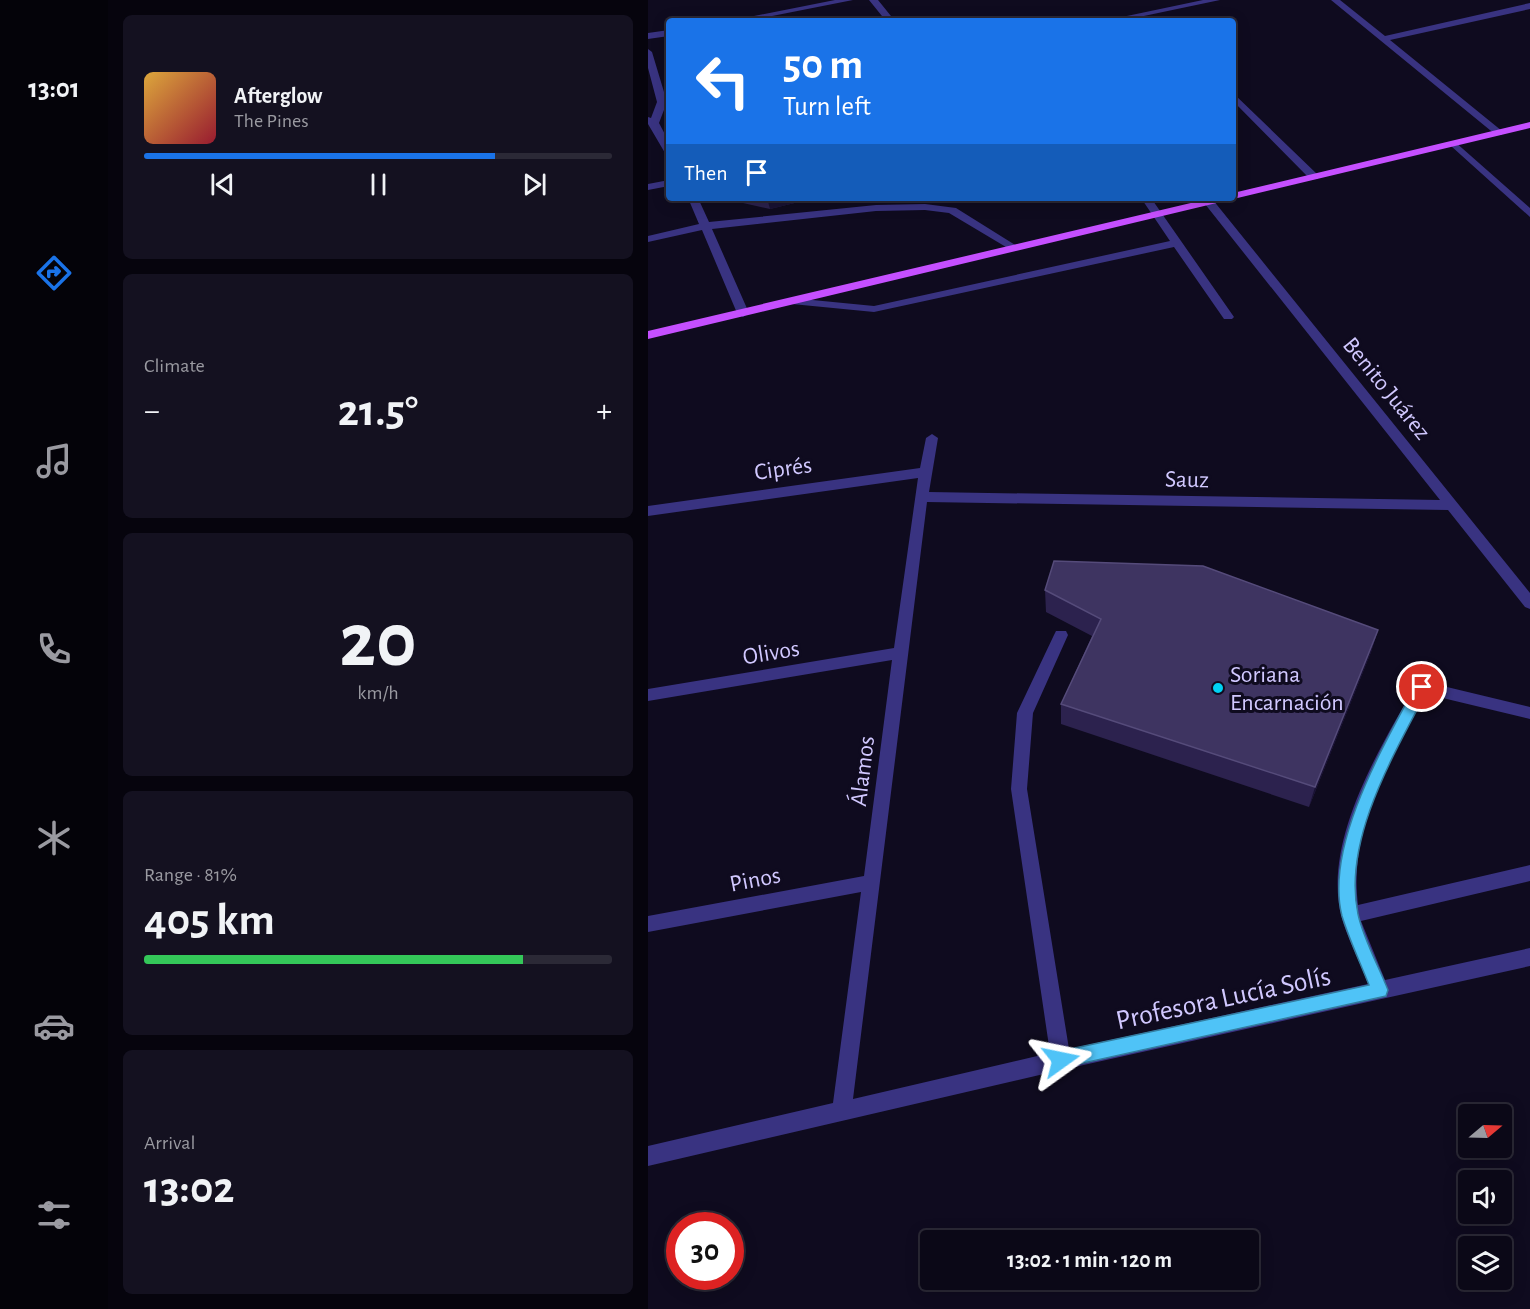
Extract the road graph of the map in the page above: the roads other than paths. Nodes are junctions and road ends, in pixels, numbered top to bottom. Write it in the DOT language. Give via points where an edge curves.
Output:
graph roads {
  1 [pos="849,0"];
  2 [pos="873,0"];
  3 [pos="1216,0"];
  4 [pos="1335,0"];
  5 [pos="1530,6"];
  6 [pos="1147,10"];
  7 [pos="750,18"];
  8 [pos="888,18"];
  9 [pos="1118,18"];
  10 [pos="1155,18"];
  11 [pos="666,33"];
  12 [pos="648,36"];
  13 [pos="1383,39"];
  14 [pos="648,52"];
  15 [pos="1236,99"];
  16 [pos="665,101"];
  17 [pos="648,105"];
  18 [pos="651,122"];
  19 [pos="1530,126"];
  20 [pos="1499,133"];
  21 [pos="1454,144"];
  22 [pos="666,146"];
  23 [pos="1314,177"];
  24 [pos="666,184"];
  25 [pos="648,187"];
  26 [pos="1236,195"];
  27 [pos="694,201"];
  28 [pos="1148,201"];
  29 [pos="1213,201"];
  30 [pos="1209,202"];
  31 [pos="1157,214"];
  32 [pos="1530,214"];
  33 [pos="705,226"];
  34 [pos="648,239"];
  35 [pos="1177,243"];
  36 [pos="1015,248"];
  37 [pos="792,301"];
  38 [pos="743,313"];
  39 [pos="1228,317"];
  40 [pos="648,335"];
  41 [pos="932,438"];
  42 [pos="925,472"];
  43 [pos="921,497"];
  44 [pos="1452,505"];
  45 [pos="648,511"];
  46 [pos="1530,603"];
  47 [pos="1061,635"];
  48 [pos="901,653"];
  49 [pos="648,695"];
  50 [pos="1530,713"];
  51 [pos="1530,873"];
  52 [pos="872,882"];
  53 [pos="1350,915"];
  54 [pos="648,924"];
  55 [pos="1530,957"];
  56 [pos="1380,990"];
  57 [pos="1061,1060"];
  58 [pos="842,1110"];
  59 [pos="648,1156"];
  1 -- 7 [label="street"];
  2 -- 8 [label="street"];
  3 -- 6 [label="street"];
  4 -- 13 [label="street"];
  5 -- 13 [label="street"];
  6 -- 9 [label="street"];
  6 -- 10 [label="street"];
  11 -- 12 [label="street"];
  13 -- 20 [label="street"];
  14 -- 16 [label="street"];
  15 -- 23 [label="street"];
  16 -- 17 [label="street"];
  16 -- 18 [label="street"];
  18 -- 22 [label="street"];
  19 -- 20 [label="main road"];
  20 -- 21 [label="main road"];
  21 -- 23 [label="main road"];
  21 -- 32 [label="street"];
  23 -- 26 [label="main road"];
  24 -- 25 [label="street"];
  27 -- 33 [label="street"];
  28 -- 31 [label="street"];
  29 -- 30 [label="main road"];
  30 -- 31 [label="main road"];
  30 -- 44 [label="street, Benito Juárez"];
  31 -- 35 [label="street"];
  31 -- 36 [label="main road"];
  33 -- 34 [label="street"];
  33 -- 36 [label="street" via="876,208 925,207 952,210"];
  33 -- 38 [label="street"];
  35 -- 37 [label="street" via="874,309"];
  35 -- 39 [label="street"];
  36 -- 37 [label="main road"];
  37 -- 38 [label="main road"];
  38 -- 40 [label="main road"];
  41 -- 42 [label="street, Álamos"];
  42 -- 43 [label="street, Álamos"];
  42 -- 45 [label="street, Ciprés"];
  43 -- 44 [label="street, Sauz"];
  43 -- 48 [label="street, Álamos"];
  44 -- 46 [label="street, Benito Juárez"];
  47 -- 57 [label="street" via="1025,713 1019,789"];
  48 -- 49 [label="street, Olivos"];
  48 -- 52 [label="street, Álamos"];
  50 -- 53 [label="street" via="1422,687 1371,784 1350,858"];
  51 -- 53 [label="street"];
  52 -- 54 [label="street, Pinos"];
  52 -- 58 [label="street, Álamos"];
  53 -- 56 [label="street"];
  55 -- 56 [label="street, Profesora Lucía Solís"];
  56 -- 57 [label="street, Profesora Lucía Solís"];
  57 -- 58 [label="street, Profesora Lucía Solís"];
  58 -- 59 [label="street, Profesora Lucía Solís"];
}
